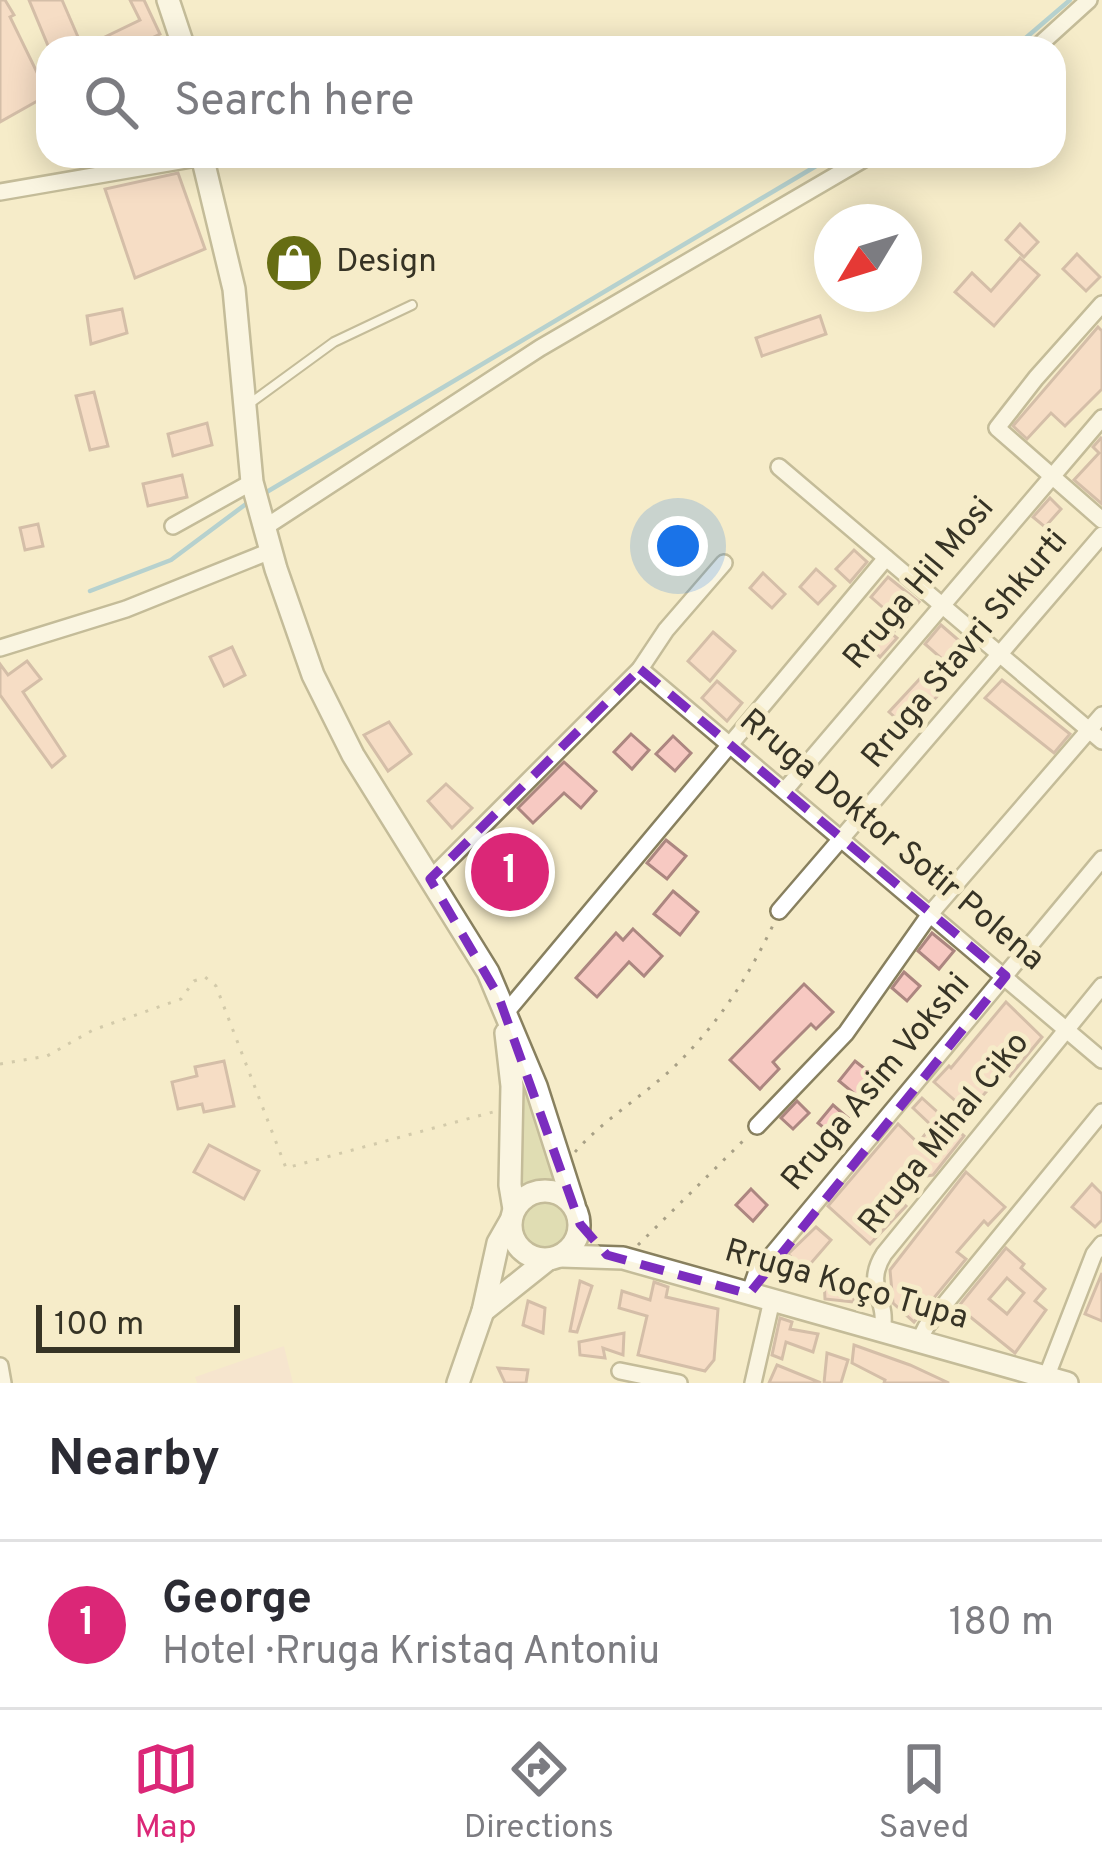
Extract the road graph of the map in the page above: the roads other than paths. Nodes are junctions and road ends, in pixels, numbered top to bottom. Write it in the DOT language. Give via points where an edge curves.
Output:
graph roads {
  1 [pos="168,0"];
  2 [pos="1089,0"];
  3 [pos="180,36"];
  4 [pos="1049,36"];
  5 [pos="135,168"];
  6 [pos="205,168"];
  7 [pos="848,168"];
  8 [pos="0,192"];
  9 [pos="412,304"];
  10 [pos="1102,304"];
  11 [pos="242,408"];
  12 [pos="1102,418"];
  13 [pos="779,467"];
  14 [pos="1052,476"];
  15 [pos="252,482"];
  16 [pos="265,518"];
  17 [pos="1102,520"];
  18 [pos="172,526"];
  19 [pos="1102,536"];
  20 [pos="273,550"];
  21 [pos="886,557"];
  22 [pos="724,563"];
  23 [pos="942,605"];
  24 [pos="0,648"];
  25 [pos="1002,656"];
  26 [pos="640,668"];
  27 [pos="1102,715"];
  28 [pos="1095,735"];
  29 [pos="730,745"];
  30 [pos="785,790"];
  31 [pos="844,840"];
  32 [pos="1102,859"];
  33 [pos="430,879"];
  34 [pos="779,911"];
  35 [pos="930,914"];
  36 [pos="1006,976"];
  37 [pos="1102,986"];
  38 [pos="504,1015"];
  39 [pos="1068,1030"];
  40 [pos="1102,1060"];
  41 [pos="1102,1112"];
  42 [pos="757,1126"];
  43 [pos="577,1215"];
  44 [pos="512,1216"];
  45 [pos="1102,1244"];
  46 [pos="615,1256"];
  47 [pos="554,1258"];
  48 [pos="748,1294"];
  49 [pos="772,1300"];
  50 [pos="483,1311"];
  51 [pos="882,1331"];
  52 [pos="919,1341"];
  53 [pos="0,1366"];
  54 [pos="620,1371"];
  55 [pos="1057,1381"];
  56 [pos="3,1383"];
  57 [pos="458,1383"];
  58 [pos="679,1383"];
  59 [pos="753,1383"];
  1 -- 3 [label="street"];
  2 -- 4 [label="street"];
  5 -- 8 [label="street"];
  6 -- 11 [label="street" via="234,289"];
  7 -- 16 [label="street"];
  9 -- 11 [label="lane" via="334,342"];
  10 -- 14 [label="street" via="998,428"];
  11 -- 15 [label="street"];
  12 -- 14 [label="street, Rruga Hil Mosi"];
  13 -- 21 [label="street"];
  14 -- 17 [label="street"];
  14 -- 23 [label="street, Rruga Hil Mosi"];
  15 -- 16 [label="street"];
  15 -- 18 [label="street"];
  16 -- 20 [label="street"];
  19 -- 25 [label="street, Rruga Stavri Shkurti"];
  20 -- 24 [label="street"];
  20 -- 33 [label="street" via="313,675"];
  21 -- 23 [label="street"];
  21 -- 29 [label="street"];
  22 -- 26 [label="street"];
  23 -- 25 [label="street"];
  23 -- 30 [label="street, Rruga Hil Mosi"];
  25 -- 28 [label="street"];
  25 -- 31 [label="street, Rruga Stavri Shkurti"];
  26 -- 29 [label="street, Rruga Doktor Sotir Polena"];
  26 -- 33 [label="street"];
  27 -- 28 [label="street"];
  28 -- 35 [label="street"];
  29 -- 30 [label="street, Rruga Doktor Sotir Polena"];
  29 -- 38 [label="street"];
  30 -- 31 [label="street, Rruga Doktor Sotir Polena"];
  31 -- 34 [label="street, Rruga Stavri Shkurti"];
  31 -- 35 [label="street, Rruga Doktor Sotir Polena"];
  32 -- 36 [label="street, Rruga Asim Vokshi"];
  33 -- 38 [label="street" via="476,947"];
  35 -- 36 [label="street, Rruga Doktor Sotir Polena"];
  35 -- 42 [label="street" via="845,1033"];
  36 -- 39 [label="street, Rruga Doktor Sotir Polena"];
  36 -- 48 [label="street, Rruga Asim Vokshi" via="756,1274"];
  37 -- 39 [label="street, Rruga Mihal Ciko"];
  38 -- 43 [label="street"];
  38 -- 44 [label="street"];
  39 -- 40 [label="street, Rruga Doktor Sotir Polena"];
  39 -- 51 [label="street, Rruga Mihal Ciko" via="884,1254 873,1280"];
  41 -- 52 [label="street"];
  43 -- 44 [label="street" via="563,1195 536,1191"];
  43 -- 46 [label="street"];
  43 -- 47 [label="street" via="572,1248"];
  44 -- 47 [label="street" via="520,1249"];
  44 -- 50 [label="street"];
  45 -- 55 [label="street"];
  46 -- 47 [label="street, Rruga Koço Tupa"];
  46 -- 48 [label="street, Rruga Koço Tupa"];
  47 -- 50 [label="street"];
  48 -- 49 [label="street, Rruga Koço Tupa"];
  49 -- 51 [label="street, Rruga Koço Tupa"];
  49 -- 59 [label="street"];
  50 -- 57 [label="street"];
  51 -- 52 [label="street, Rruga Koço Tupa"];
  52 -- 55 [label="street, Rruga Koço Tupa"];
  53 -- 56 [label="street"];
  54 -- 58 [label="street"];
}
